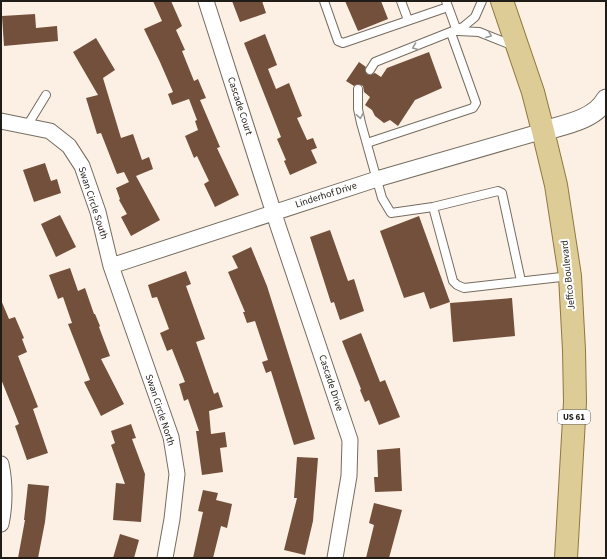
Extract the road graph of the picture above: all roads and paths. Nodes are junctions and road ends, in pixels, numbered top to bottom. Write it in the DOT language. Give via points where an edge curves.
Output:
graph roads {
  1 [pos="206,1"];
  2 [pos="324,1"];
  3 [pos="401,1"];
  4 [pos="482,1"];
  5 [pos="502,1"];
  6 [pos="447,4"];
  7 [pos="408,20"];
  8 [pos="454,32"];
  9 [pos="519,48"];
  10 [pos="370,70"];
  11 [pos="358,89"];
  12 [pos="46,95"];
  13 [pos="606,99"];
  14 [pos="1,121"];
  15 [pos="27,126"];
  16 [pos="543,132"];
  17 [pos="367,143"];
  18 [pos="377,179"];
  19 [pos="433,207"];
  20 [pos="274,212"];
  21 [pos="111,266"];
  22 [pos="570,276"];
  23 [pos="521,281"];
  24 [pos="1,464"];
  25 [pos="1,524"];
  26 [pos="165,558"];
  27 [pos="335,558"];
  28 [pos="566,558"];
  1 -- 20 [label="street, Cascade Court"];
  2 -- 7 [label="lane" via="342,43"];
  3 -- 7 [label="lane"];
  4 -- 8 [label="lane" via="475,17"];
  5 -- 9 [label="main road, Jeffco Boulevard / US 61"];
  6 -- 7 [label="lane"];
  6 -- 8 [label="lane"];
  8 -- 9 [label="lane, one-way" via="479,32"];
  8 -- 10 [label="lane, one-way" via="376,62"];
  8 -- 17 [label="lane" via="475,106"];
  9 -- 16 [label="main road, Jeffco Boulevard / US 61"];
  11 -- 17 [label="lane, one-way" via="358,109"];
  12 -- 15 [label="lane"];
  13 -- 16 [label="street" via="595,112 584,118"];
  14 -- 15 [label="street, Swan Circle South"];
  15 -- 21 [label="street, Swan Circle South" via="50,131 69,146 82,166 98,212"];
  16 -- 18 [label="street, Linderhof Drive"];
  16 -- 22 [label="main road, Jeffco Boulevard / US 61" via="556,186"];
  17 -- 18 [label="lane"];
  18 -- 19 [label="lane" via="382,198 391,213"];
  18 -- 20 [label="street, Linderhof Drive"];
  19 -- 23 [label="lane" via="453,281 457,286 464,288"];
  19 -- 23 [label="lane" via="498,191 502,193"];
  20 -- 21 [label="street, Linderhof Drive"];
  20 -- 27 [label="street, Cascade Drive" via="350,440 349,476"];
  21 -- 26 [label="street, Swan Circle North" via="171,437 177,474"];
  22 -- 23 [label="lane"];
  22 -- 28 [label="main road, Jeffco Boulevard / US 61" via="575,402"];
  24 -- 25 [label="street"];
}
